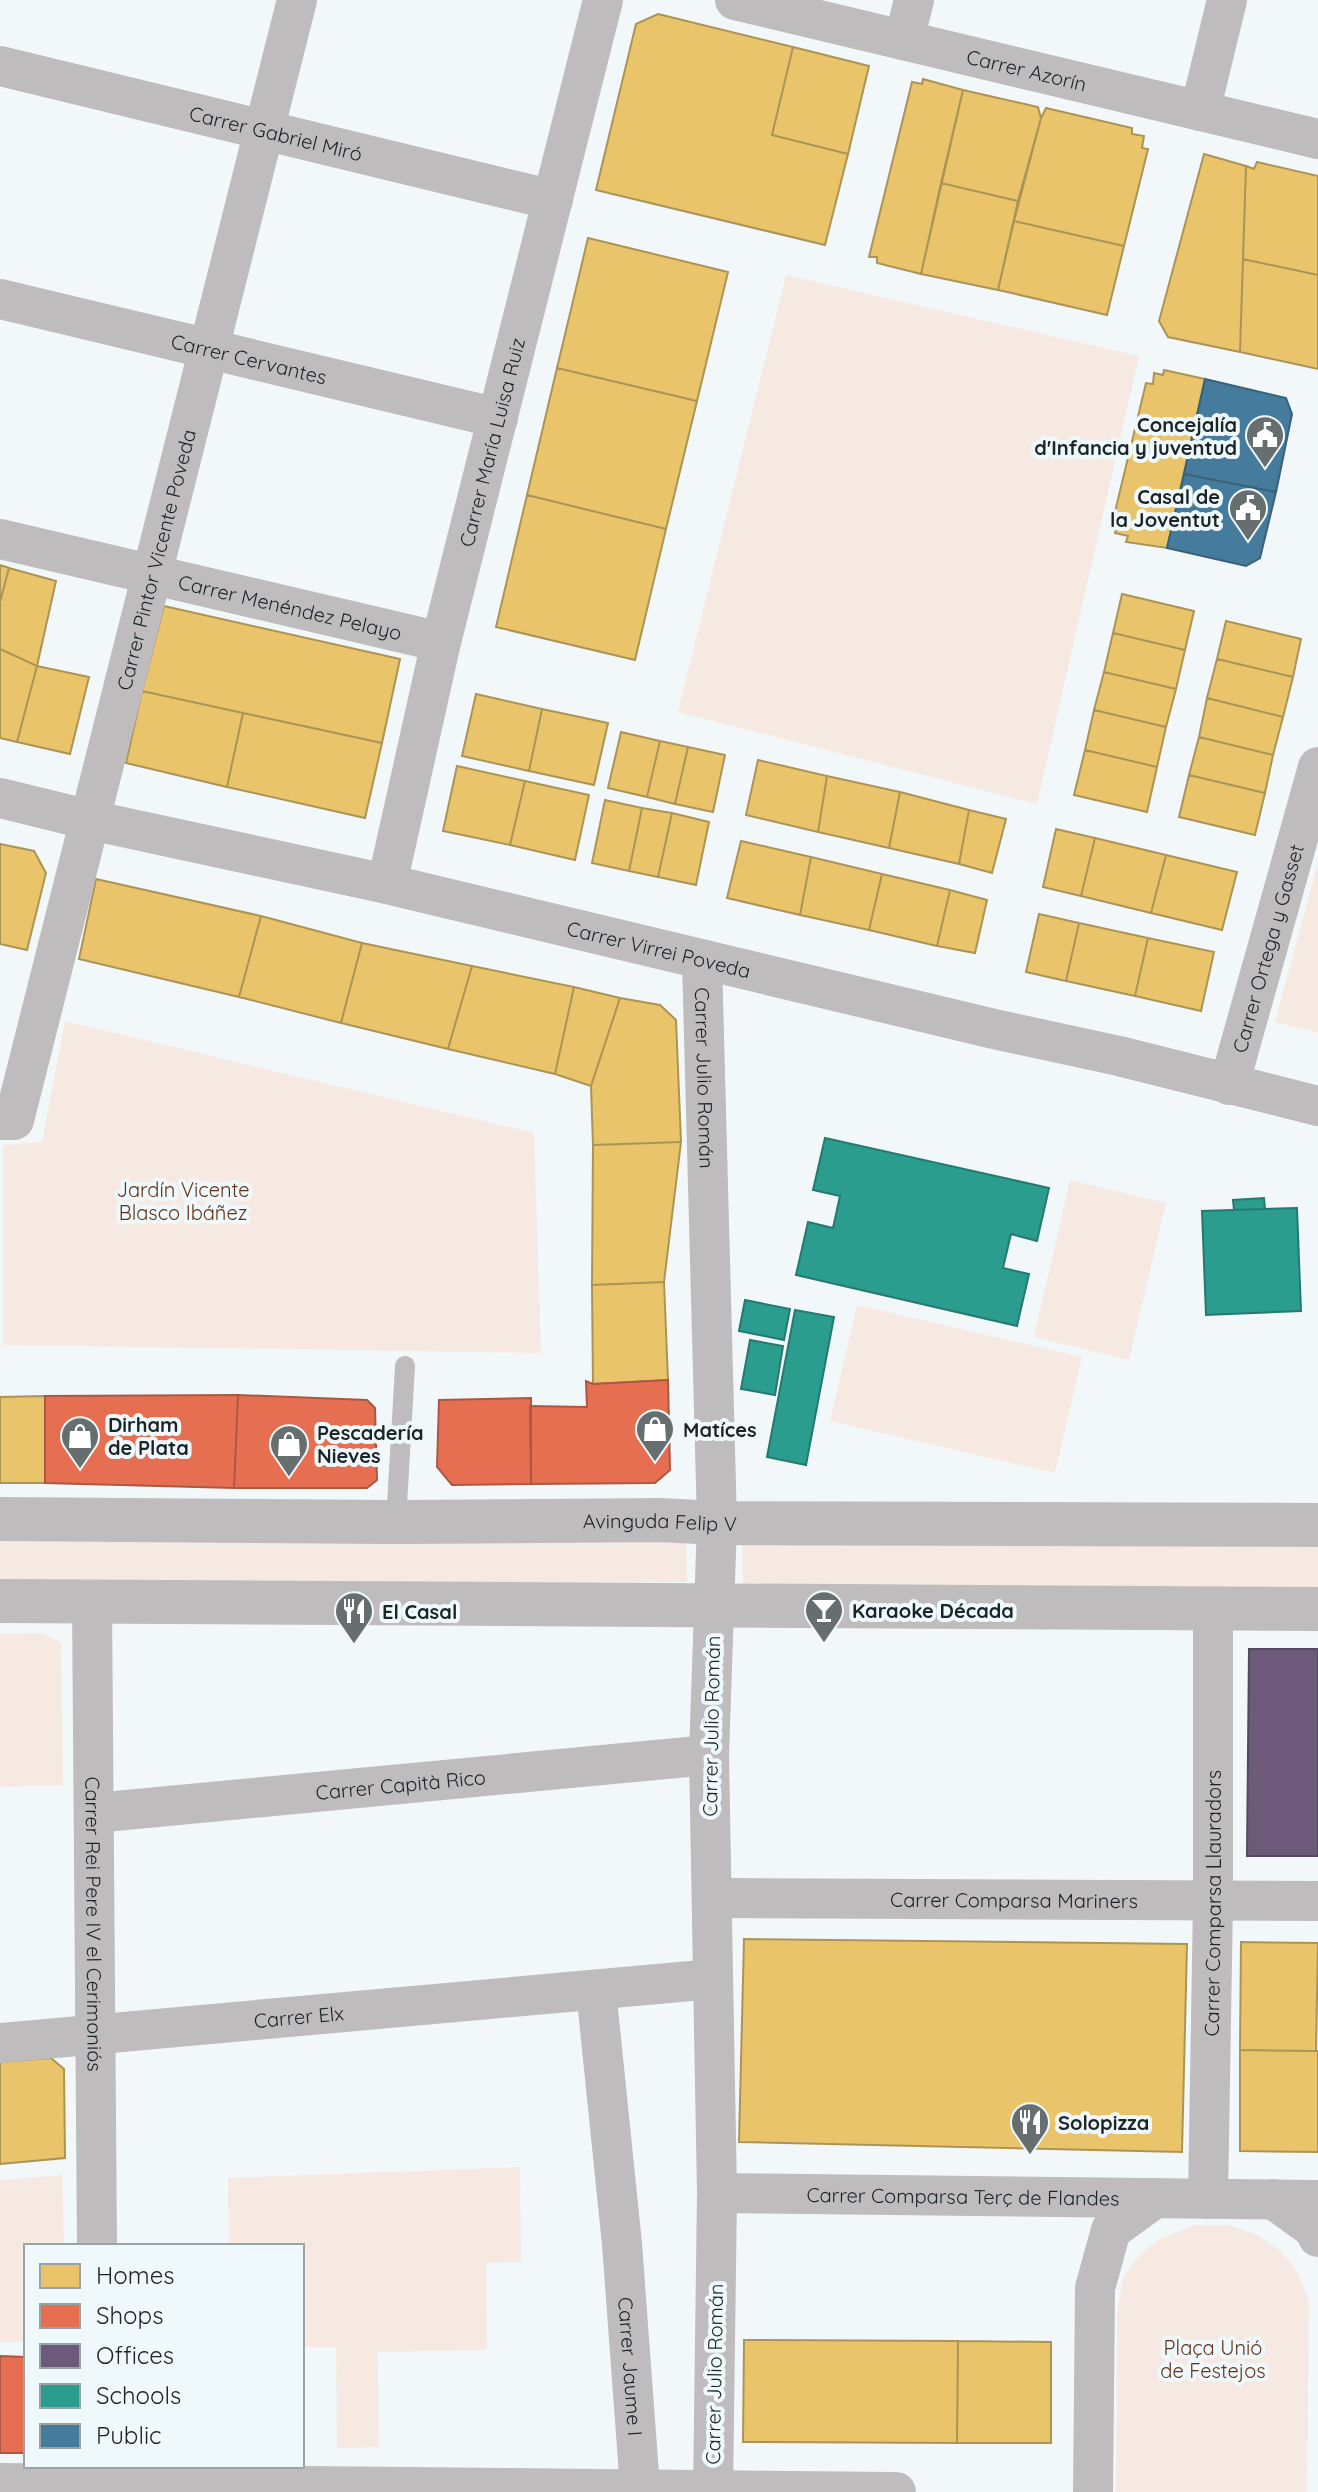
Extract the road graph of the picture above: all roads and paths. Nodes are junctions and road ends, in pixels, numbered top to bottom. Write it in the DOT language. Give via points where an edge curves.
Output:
graph roads {
  1 [pos="297,0"];
  2 [pos="603,0"];
  3 [pos="735,0"];
  4 [pos="914,0"];
  5 [pos="1227,0"];
  6 [pos="904,40"];
  7 [pos="0,66"];
  8 [pos="1200,111"];
  9 [pos="265,128"];
  10 [pos="1318,139"];
  11 [pos="553,200"];
  12 [pos="0,299"];
  13 [pos="209,348"];
  14 [pos="498,418"];
  15 [pos="0,539"];
  16 [pos="152,574"];
  17 [pos="441,642"];
  18 [pos="1318,767"];
  19 [pos="0,798"];
  20 [pos="90,820"];
  21 [pos="387,884"];
  22 [pos="702,960"];
  23 [pos="1229,1085"];
  24 [pos="1318,1106"];
  25 [pos="7,1120"];
  26 [pos="405,1366"];
  27 [pos="0,1519"];
  28 [pos="396,1522"];
  29 [pos="717,1523"];
  30 [pos="1318,1525"];
  31 [pos="0,1601"];
  32 [pos="92,1602"];
  33 [pos="713,1606"];
  34 [pos="1213,1609"];
  35 [pos="1318,1609"];
  36 [pos="709,1755"];
  37 [pos="94,1813"];
  38 [pos="712,1898"];
  39 [pos="1213,1901"];
  40 [pos="1318,1901"];
  41 [pos="713,1979"];
  42 [pos="596,1990"];
  43 [pos="95,2035"];
  44 [pos="0,2043"];
  45 [pos="717,2193"];
  46 [pos="1155,2198"];
  47 [pos="1208,2199"];
  48 [pos="1273,2199"];
  49 [pos="1318,2200"];
  50 [pos="1318,2237"];
  51 [pos="97,2244"];
  52 [pos="99,2475"];
  53 [pos="0,2483"];
  54 [pos="640,2488"];
  55 [pos="713,2490"];
  56 [pos="896,2492"];
  57 [pos="1093,2492"];
  1 -- 9 [label="street, Carrer Pintor Vicente Poveda"];
  2 -- 11 [label="street, Carrer María Luisa Ruiz"];
  3 -- 6 [label="street, Carrer Azorín"];
  4 -- 6 [label="street"];
  5 -- 8 [label="street"];
  6 -- 8 [label="street, Carrer Azorín"];
  7 -- 9 [label="street, Carrer Gabriel Miró"];
  8 -- 10 [label="street, Carrer Azorín"];
  9 -- 11 [label="street, Carrer Gabriel Miró"];
  9 -- 13 [label="street, Carrer Pintor Vicente Poveda"];
  11 -- 14 [label="street, Carrer María Luisa Ruiz"];
  12 -- 13 [label="street, Carrer Cervantes"];
  13 -- 14 [label="street, Carrer Cervantes"];
  13 -- 16 [label="street, Carrer Pintor Vicente Poveda"];
  14 -- 17 [label="street, Carrer María Luisa Ruiz"];
  15 -- 16 [label="street, Carrer Menéndez Pelayo"];
  16 -- 17 [label="street, Carrer Menéndez Pelayo"];
  16 -- 20 [label="street, Carrer Pintor Vicente Poveda"];
  17 -- 21 [label="street, Carrer María Luisa Ruiz"];
  18 -- 23 [label="street, Carrer Ortega y Gasset"];
  19 -- 20 [label="street, Carrer Virrei Poveda"];
  20 -- 21 [label="street, Carrer Virrei Poveda"];
  20 -- 25 [label="street, Carrer Pintor Vicente Poveda"];
  21 -- 22 [label="street, Carrer Virrei Poveda"];
  22 -- 23 [label="street, Carrer Virrei Poveda"];
  22 -- 29 [label="street, Carrer Julio Román"];
  23 -- 24 [label="street, Carrer Virrei Poveda"];
  26 -- 28 [label="lane"];
  27 -- 28 [label="street, Avinguda Felip V"];
  28 -- 29 [label="street, Avinguda Felip V"];
  29 -- 30 [label="street, Avinguda Felip V"];
  29 -- 33 [label="street, Carrer Julio Román"];
  31 -- 32 [label="street"];
  32 -- 33 [label="street"];
  32 -- 37 [label="street, Carrer Rei Pere IV el Cerimoniós"];
  33 -- 34 [label="street"];
  33 -- 36 [label="street, Carrer Julio Román"];
  34 -- 35 [label="street"];
  34 -- 39 [label="street, Carrer Comparsa Llauradors"];
  36 -- 37 [label="street, Carrer Capità Rico"];
  36 -- 38 [label="street, Carrer Julio Román"];
  37 -- 43 [label="street, Carrer Rei Pere IV el Cerimoniós"];
  38 -- 39 [label="street, Carrer Comparsa Mariners"];
  38 -- 41 [label="street, Carrer Julio Román"];
  39 -- 40 [label="street, Carrer Comparsa Mariners"];
  39 -- 47 [label="street, Carrer Comparsa Llauradors"];
  41 -- 42 [label="street, Carrer Elx"];
  41 -- 45 [label="street, Carrer Julio Román"];
  42 -- 43 [label="street, Carrer Elx"];
  42 -- 54 [label="street, Carrer Jaume I"];
  43 -- 44 [label="street, Carrer Elx"];
  43 -- 51 [label="street, Carrer Rei Pere IV el Cerimoniós"];
  45 -- 46 [label="street, Carrer Comparsa Terç de Flandes"];
  45 -- 55 [label="street, Carrer Julio Román"];
  46 -- 47 [label="street, Carrer Comparsa Terç de Flandes"];
  46 -- 57 [label="street" via="1111,2230 1095,2288"];
  47 -- 48 [label="street, Carrer Comparsa Terç de Flandes"];
  48 -- 49 [label="street, Carrer Comparsa Terç de Flandes"];
  48 -- 50 [label="street" via="1316,2230"];
  52 -- 53 [label="street"];
  52 -- 54 [label="street"];
  54 -- 55 [label="street"];
  55 -- 56 [label="street"];
}
